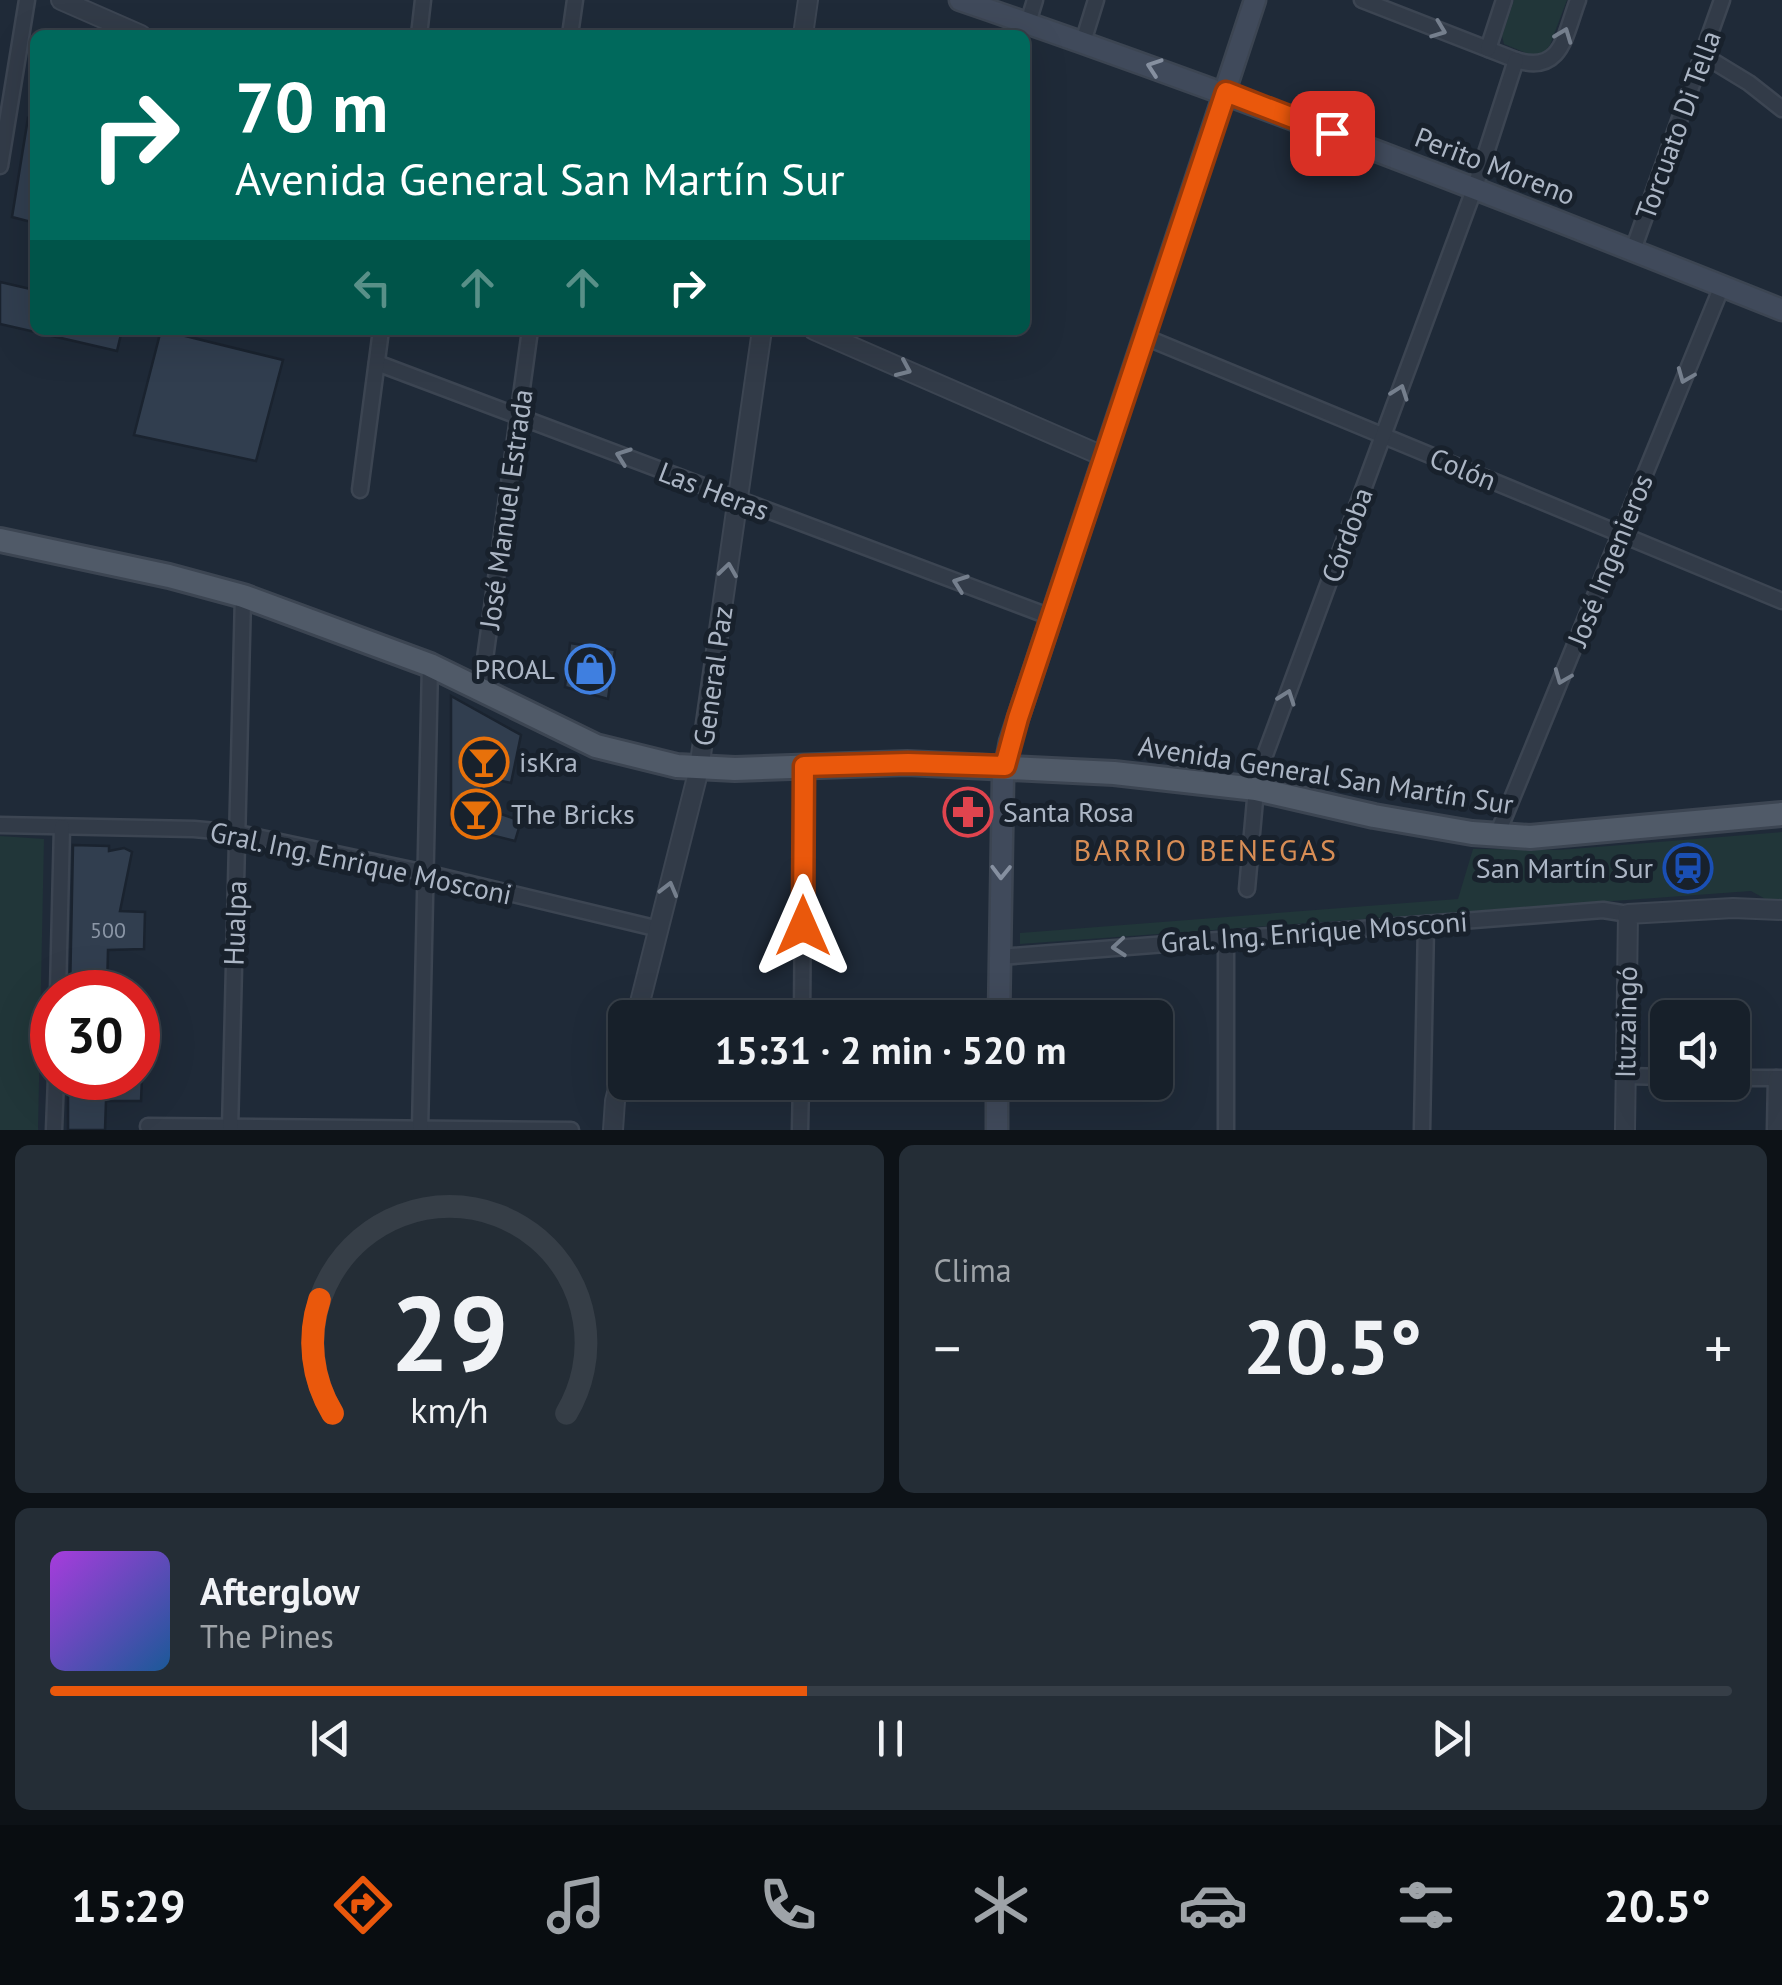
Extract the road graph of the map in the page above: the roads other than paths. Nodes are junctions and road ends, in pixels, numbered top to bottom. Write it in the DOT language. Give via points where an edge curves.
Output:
graph roads {
  1 [pos="27,0"];
  2 [pos="61,0"];
  3 [pos="423,0"];
  4 [pos="575,0"];
  5 [pos="808,0"];
  6 [pos="960,0"];
  7 [pos="1035,0"];
  8 [pos="1096,0"];
  9 [pos="1255,0"];
  10 [pos="1362,0"];
  11 [pos="1504,0"];
  12 [pos="1578,0"];
  13 [pos="1722,0"];
  14 [pos="1381,3"];
  15 [pos="1028,23"];
  16 [pos="129,30"];
  17 [pos="420,30"];
  18 [pos="571,30"];
  19 [pos="804,30"];
  20 [pos="1083,42"];
  21 [pos="1488,49"];
  22 [pos="1703,55"];
  23 [pos="1516,60"];
  24 [pos="1226,92"];
  25 [pos="1782,109"];
  26 [pos="0,166"];
  27 [pos="1474,187"];
  28 [pos="1633,250"];
  29 [pos="1722,286"];
  30 [pos="1782,310"];
  31 [pos="381,335"];
  32 [pos="529,335"];
  33 [pos="761,335"];
  34 [pos="825,335"];
  35 [pos="1145,336"];
  36 [pos="377,363"];
  37 [pos="518,417"];
  38 [pos="1383,436"];
  39 [pos="1105,457"];
  40 [pos="360,490"];
  41 [pos="738,498"];
  42 [pos="1620,534"];
  43 [pos="0,540"];
  44 [pos="243,596"];
  45 [pos="1782,602"];
  46 [pos="1051,616"];
  47 [pos="430,665"];
  48 [pos="481,688"];
  49 [pos="804,766"];
  50 [pos="1005,766"];
  51 [pos="700,768"];
  52 [pos="1256,789"];
  53 [pos="1782,814"];
  54 [pos="0,825"];
  55 [pos="62,827"];
  56 [pos="238,833"];
  57 [pos="1497,835"];
  58 [pos="426,873"];
  59 [pos="1246,889"];
  60 [pos="1782,910"];
  61 [pos="1628,914"];
  62 [pos="1426,924"];
  63 [pos="659,929"];
  64 [pos="1226,938"];
  65 [pos="1000,957"];
  66 [pos="59,970"];
  67 [pos="641,1000"];
  68 [pos="802,1000"];
  69 [pos="999,1000"];
  70 [pos="1626,1076"];
  71 [pos="1650,1077"];
  72 [pos="1750,1078"];
  73 [pos="1779,1078"];
  74 [pos="55,1100"];
  75 [pos="614,1100"];
  76 [pos="801,1100"];
  77 [pos="998,1100"];
  78 [pos="148,1126"];
  79 [pos="230,1128"];
  80 [pos="420,1129"];
  81 [pos="54,1130"];
  82 [pos="571,1130"];
  83 [pos="613,1130"];
  84 [pos="800,1130"];
  85 [pos="997,1130"];
  86 [pos="1226,1130"];
  87 [pos="1422,1130"];
  88 [pos="1624,1130"];
  89 [pos="1775,1130"];
  1 -- 26 [label="street"];
  2 -- 16 [label="street"];
  3 -- 17 [label="street"];
  4 -- 18 [label="street"];
  5 -- 19 [label="street"];
  6 -- 15 [label="main road, Perito Moreno"];
  7 -- 15 [label="street"];
  8 -- 20 [label="street"];
  9 -- 24 [label="main road"];
  10 -- 14 [label="street"];
  11 -- 21 [label="street"];
  23 -- 12 [label="street, one-way" via="1544,64 1559,48"];
  13 -- 22 [label="street, Torcuato Di Tella"];
  14 -- 21 [label="street, one-way"];
  15 -- 20 [label="main road, Perito Moreno"];
  24 -- 20 [label="main road, Perito Moreno, one-way"];
  21 -- 23 [label="street"];
  22 -- 25 [label="street"];
  22 -- 28 [label="street, Torcuato Di Tella"];
  23 -- 27 [label="street, Córdoba"];
  24 -- 27 [label="main road, Perito Moreno"];
  24 -- 35 [label="main road"];
  27 -- 28 [label="main road, Perito Moreno"];
  38 -- 27 [label="street, Córdoba, one-way"];
  28 -- 29 [label="main road, Perito Moreno"];
  29 -- 30 [label="main road, Perito Moreno"];
  29 -- 42 [label="street, José Ingenieros, one-way"];
  31 -- 36 [label="street"];
  32 -- 37 [label="street, José Manuel Estrada"];
  33 -- 41 [label="street, General Paz"];
  34 -- 39 [label="street, one-way"];
  35 -- 38 [label="street, Colón"];
  35 -- 39 [label="main road"];
  36 -- 37 [label="street, Las Heras"];
  36 -- 40 [label="street"];
  41 -- 37 [label="street, Las Heras, one-way"];
  37 -- 48 [label="street, José Manuel Estrada"];
  38 -- 42 [label="street, Colón"];
  52 -- 38 [label="street, Córdoba, one-way"];
  39 -- 46 [label="main road"];
  46 -- 41 [label="street, Las Heras, one-way"];
  51 -- 41 [label="street, General Paz, one-way"];
  42 -- 45 [label="street, Colón"];
  42 -- 57 [label="street, José Ingenieros, one-way"];
  43 -- 44 [label="main road, Avenida General San Martín Sur"];
  44 -- 47 [label="main road, Avenida General San Martín Sur"];
  44 -- 56 [label="street, Hualpa"];
  46 -- 50 [label="main road"];
  47 -- 48 [label="main road, Avenida General San Martín Sur"];
  47 -- 58 [label="street"];
  48 -- 51 [label="main road, Avenida General San Martín Sur" via="596,746"];
  49 -- 50 [label="main road, Avenida General San Martín Sur"];
  49 -- 51 [label="main road, Avenida General San Martín Sur"];
  49 -- 68 [label="street"];
  50 -- 52 [label="main road, Avenida General San Martín Sur"];
  50 -- 65 [label="main road, one-way"];
  63 -- 51 [label="street, General Paz, one-way"];
  52 -- 57 [label="main road, Avenida General San Martín Sur"];
  52 -- 59 [label="street, Córdoba"];
  53 -- 57 [label="main road, Avenida General San Martín Sur"];
  54 -- 55 [label="street, Gral. Ing. Enrique Mosconi"];
  55 -- 56 [label="street, Gral. Ing. Enrique Mosconi"];
  55 -- 66 [label="street"];
  56 -- 58 [label="street, Gral. Ing. Enrique Mosconi"];
  56 -- 79 [label="street, Hualpa"];
  58 -- 63 [label="street, Gral. Ing. Enrique Mosconi"];
  58 -- 80 [label="street"];
  60 -- 61 [label="street"];
  61 -- 62 [label="street, Gral. Ing. Enrique Mosconi" via="1603,910"];
  61 -- 70 [label="street, Ituzaingó"];
  62 -- 64 [label="street, Gral. Ing. Enrique Mosconi"];
  62 -- 87 [label="street"];
  63 -- 67 [label="street, General Paz"];
  64 -- 65 [label="street, Gral. Ing. Enrique Mosconi, one-way"];
  64 -- 86 [label="street"];
  65 -- 69 [label="main road"];
  70 -- 71 [label="street"];
  70 -- 88 [label="street, Ituzaingó"];
  72 -- 73 [label="street"];
  73 -- 89 [label="street"];
  74 -- 81 [label="street"];
  75 -- 83 [label="street"];
  76 -- 84 [label="street"];
  77 -- 85 [label="main road"];
  78 -- 79 [label="street"];
  79 -- 80 [label="street"];
  80 -- 82 [label="street"];
}
